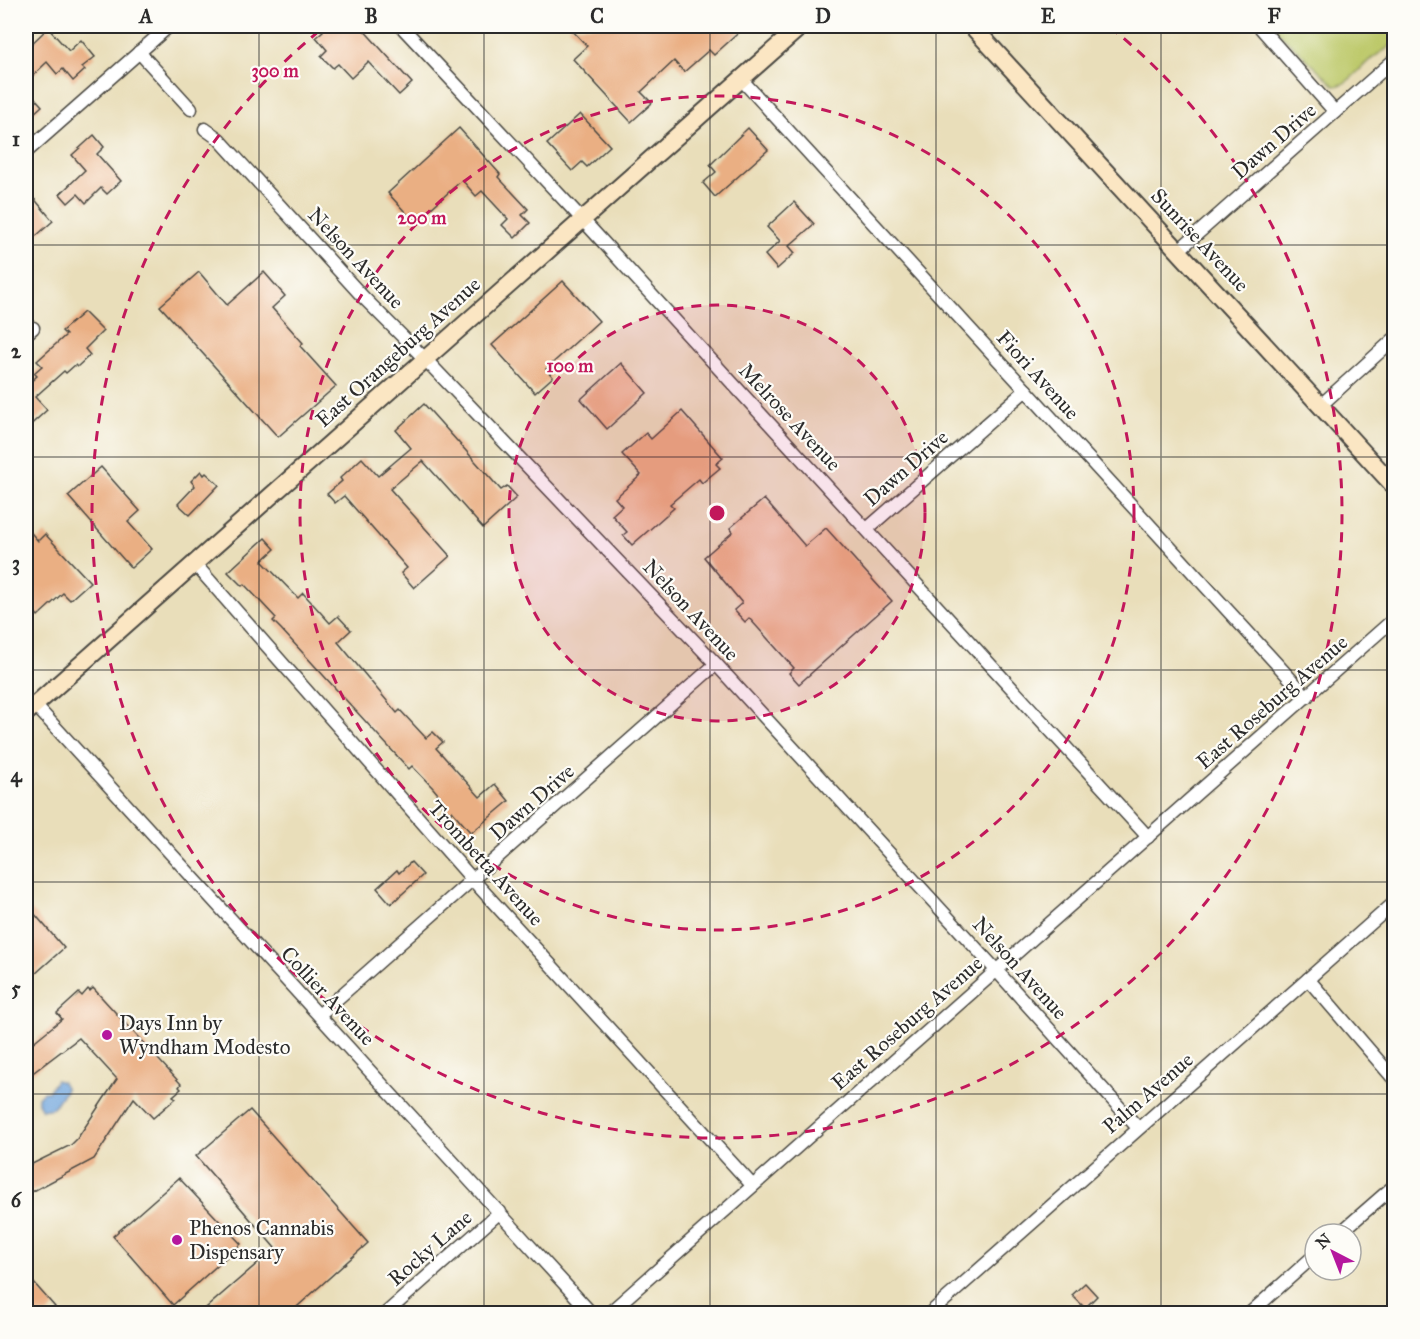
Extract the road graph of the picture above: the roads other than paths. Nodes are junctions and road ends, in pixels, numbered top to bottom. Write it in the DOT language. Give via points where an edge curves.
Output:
graph roads {
  1 [pos="169,26"];
  2 [pos="401,26"];
  3 [pos="801,26"];
  4 [pos="972,26"];
  5 [pos="1258,26"];
  6 [pos="139,52"];
  7 [pos="1395,60"];
  8 [pos="741,79"];
  9 [pos="191,109"];
  10 [pos="1335,112"];
  11 [pos="205,129"];
  12 [pos="26,153"];
  13 [pos="582,219"];
  14 [pos="1179,250"];
  15 [pos="1395,339"];
  16 [pos="425,359"];
  17 [pos="1026,390"];
  18 [pos="1321,405"];
  19 [pos="1395,486"];
  20 [pos="867,529"];
  21 [pos="195,564"];
  22 [pos="1395,619"];
  23 [pos="716,664"];
  24 [pos="1307,697"];
  25 [pos="30,709"];
  26 [pos="1148,837"];
  27 [pos="473,880"];
  28 [pos="1395,903"];
  29 [pos="996,970"];
  30 [pos="1308,979"];
  31 [pos="319,1015"];
  32 [pos="1395,1079"];
  33 [pos="1138,1128"];
  34 [pos="752,1185"];
  35 [pos="1395,1185"];
  36 [pos="500,1212"];
  37 [pos="1353,1222"];
  38 [pos="1303,1267"];
  39 [pos="385,1314"];
  40 [pos="592,1314"];
  41 [pos="608,1314"];
  42 [pos="929,1314"];
  43 [pos="1249,1314"];
  1 -- 6 [label="street"];
  2 -- 13 [label="street, Melrose Avenue"];
  3 -- 8 [label="street, East Orangeburg Avenue"];
  4 -- 14 [label="street, Sunrise Avenue"];
  5 -- 10 [label="street"];
  6 -- 9 [label="street"];
  6 -- 12 [label="street"];
  7 -- 10 [label="street, Dawn Drive"];
  8 -- 13 [label="street, East Orangeburg Avenue"];
  8 -- 17 [label="street, Fiori Avenue"];
  10 -- 14 [label="street, Dawn Drive"];
  11 -- 16 [label="street, Nelson Avenue" via="219,139"];
  13 -- 16 [label="street, East Orangeburg Avenue"];
  13 -- 20 [label="street, Melrose Avenue"];
  14 -- 18 [label="street, Sunrise Avenue"];
  15 -- 18 [label="street"];
  16 -- 21 [label="street, East Orangeburg Avenue"];
  16 -- 23 [label="street, Nelson Avenue"];
  17 -- 20 [label="street, Dawn Drive"];
  17 -- 24 [label="street, Fiori Avenue"];
  18 -- 19 [label="street, Sunrise Avenue"];
  20 -- 26 [label="street, Melrose Avenue"];
  21 -- 25 [label="street, East Orangeburg Avenue"];
  21 -- 27 [label="street, Trombetta Avenue"];
  22 -- 24 [label="street, East Roseburg Avenue"];
  23 -- 27 [label="street, Dawn Drive"];
  23 -- 29 [label="street, Nelson Avenue"];
  24 -- 26 [label="street, East Roseburg Avenue"];
  25 -- 31 [label="street, Collier Avenue"];
  26 -- 29 [label="street, East Roseburg Avenue"];
  27 -- 31 [label="street, Dawn Drive"];
  27 -- 34 [label="street, Trombetta Avenue"];
  28 -- 30 [label="street, Palm Avenue"];
  29 -- 33 [label="street, Nelson Avenue"];
  29 -- 34 [label="street, East Roseburg Avenue"];
  30 -- 32 [label="street"];
  30 -- 33 [label="street, Palm Avenue"];
  31 -- 36 [label="street, Collier Avenue"];
  33 -- 42 [label="street, Palm Avenue"];
  34 -- 41 [label="street, East Roseburg Avenue"];
  35 -- 37 [label="street"];
  36 -- 39 [label="street, Rocky Lane"];
  36 -- 40 [label="street, Collier Avenue"];
  38 -- 43 [label="street"];
}
